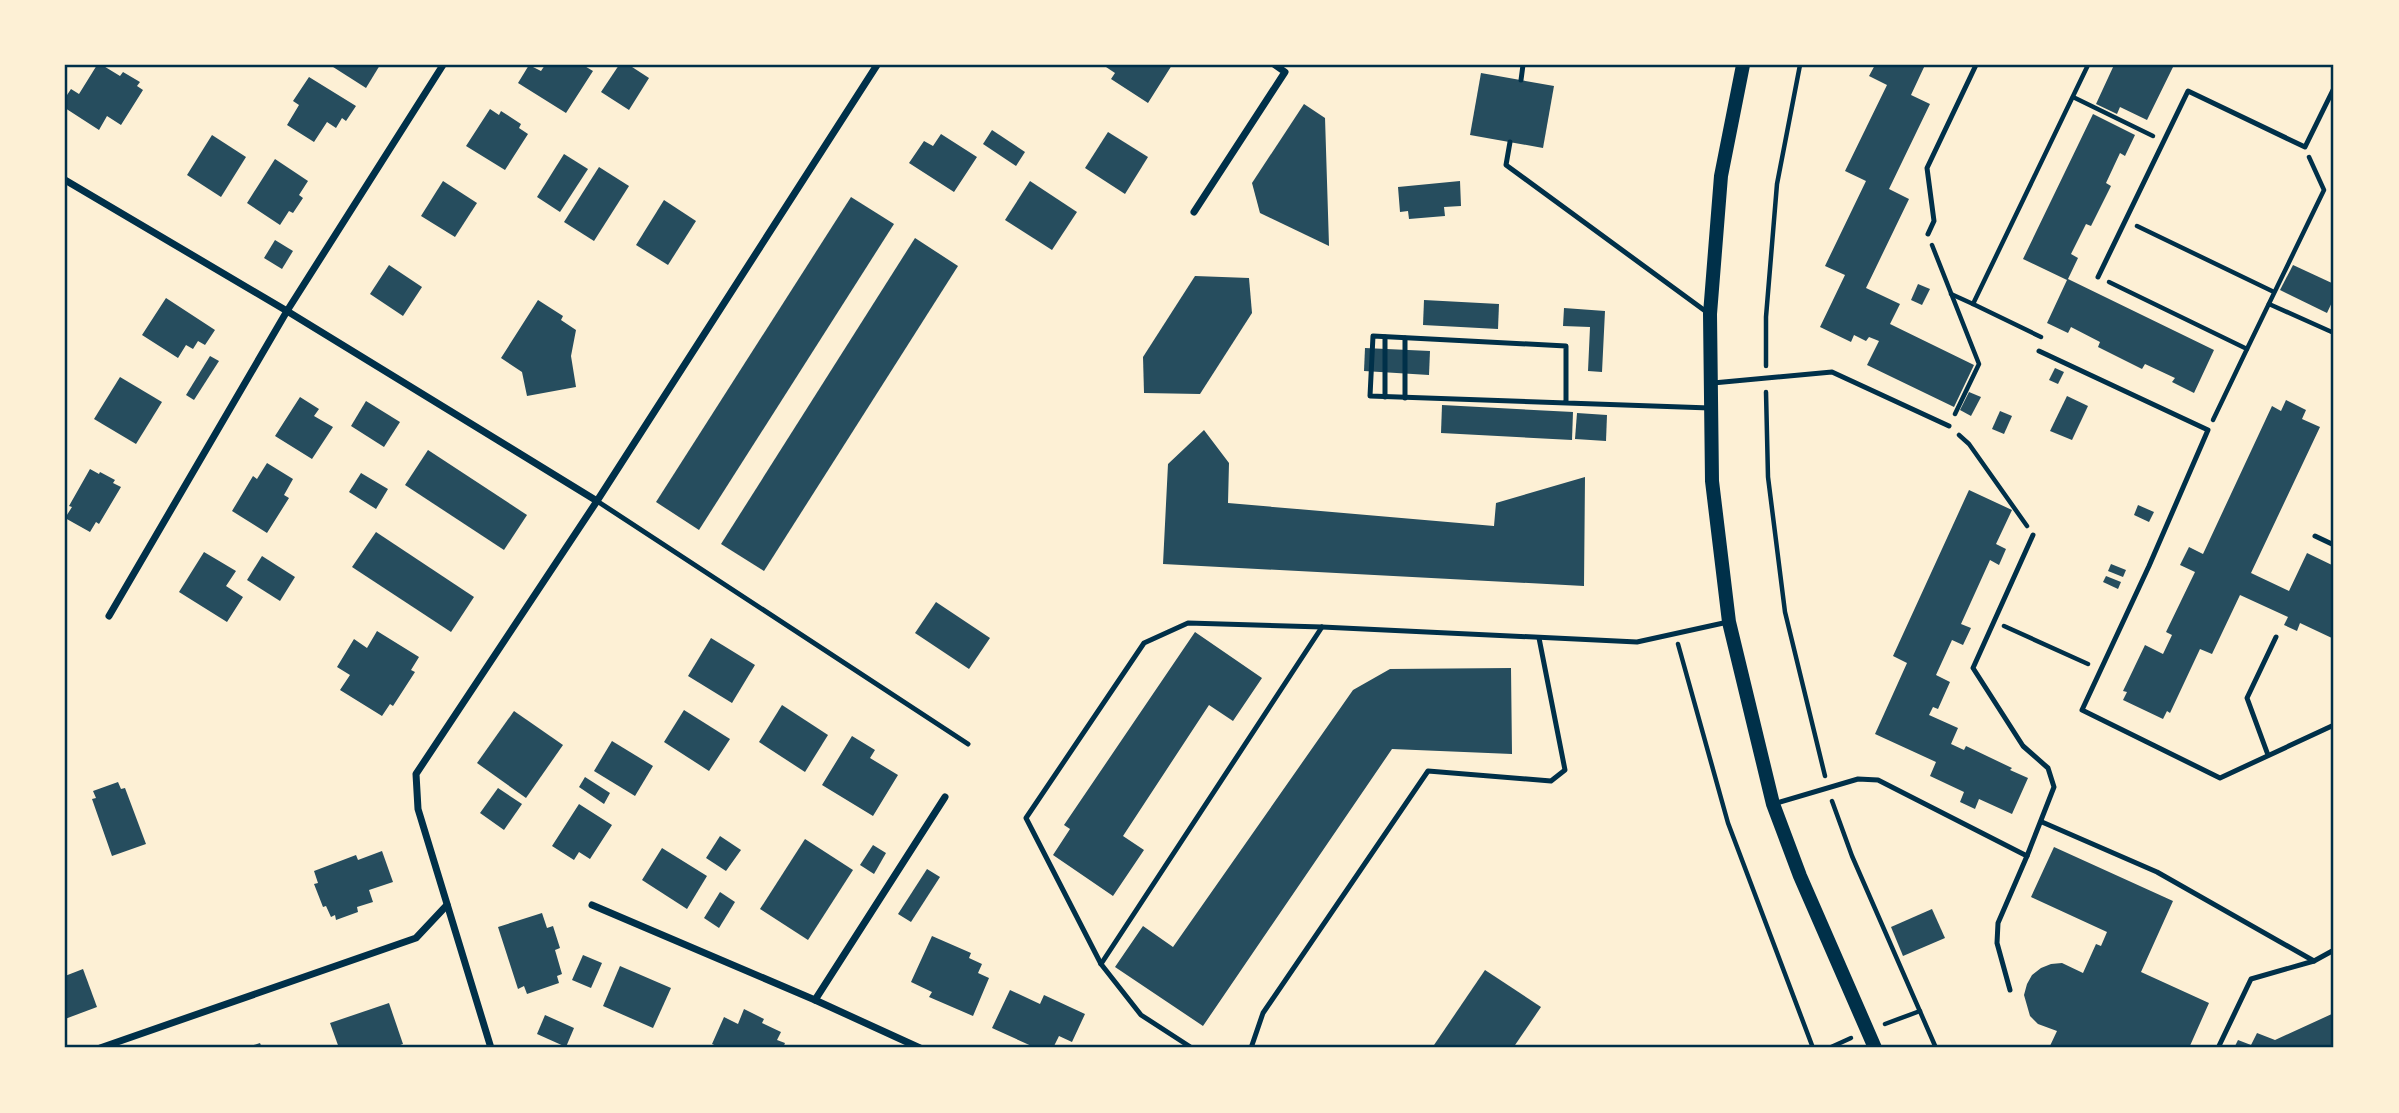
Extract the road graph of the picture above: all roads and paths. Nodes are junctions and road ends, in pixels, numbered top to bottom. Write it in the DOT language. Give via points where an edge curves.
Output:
graph roads {
  1 [pos="443,65"];
  2 [pos="877,65"];
  3 [pos="1275,65"];
  4 [pos="1523,65"];
  5 [pos="1743,65"];
  6 [pos="1800,65"];
  7 [pos="1976,65"];
  8 [pos="2088,65"];
  9 [pos="1521,80"];
  10 [pos="2334,88"];
  11 [pos="2073,97"];
  12 [pos="2164,141"];
  13 [pos="1510,142"];
  14 [pos="2305,148"];
  15 [pos="65,180"];
  16 [pos="1194,212"];
  17 [pos="2125,220"];
  18 [pos="1928,234"];
  19 [pos="2098,277"];
  20 [pos="2274,292"];
  21 [pos="1951,294"];
  22 [pos="2269,303"];
  23 [pos="1973,304"];
  24 [pos="286,311"];
  25 [pos="1710,314"];
  26 [pos="2334,333"];
  27 [pos="1385,337"];
  28 [pos="1405,338"];
  29 [pos="2247,349"];
  30 [pos="2039,351"];
  31 [pos="1766,378"];
  32 [pos="1710,383"];
  33 [pos="1385,397"];
  34 [pos="1405,398"];
  35 [pos="1566,402"];
  36 [pos="1710,408"];
  37 [pos="1949,426"];
  38 [pos="2208,430"];
  39 [pos="597,501"];
  40 [pos="2033,535"];
  41 [pos="2315,536"];
  42 [pos="2334,545"];
  43 [pos="109,616"];
  44 [pos="1994,621"];
  45 [pos="1730,622"];
  46 [pos="1322,626"];
  47 [pos="1675,633"];
  48 [pos="2276,637"];
  49 [pos="1539,638"];
  50 [pos="2100,670"];
  51 [pos="2334,725"];
  52 [pos="968,744"];
  53 [pos="2268,755"];
  54 [pos="1827,788"];
  55 [pos="945,797"];
  56 [pos="1773,804"];
  57 [pos="2042,822"];
  58 [pos="2027,856"];
  59 [pos="447,905"];
  60 [pos="592,905"];
  61 [pos="2334,950"];
  62 [pos="2314,961"];
  63 [pos="1101,964"];
  64 [pos="2010,990"];
  65 [pos="814,1000"];
  66 [pos="100,1048"];
  67 [pos="491,1048"];
  68 [pos="920,1048"];
  69 [pos="1192,1048"];
  70 [pos="1251,1048"];
  71 [pos="1813,1048"];
  72 [pos="1875,1048"];
  73 [pos="1936,1048"];
  74 [pos="2218,1048"];
  1 -- 24 [label="street"];
  2 -- 39 [label="street"];
  3 -- 16 [label="street" via="1285,72"];
  4 -- 9 [label="lane"];
  5 -- 25 [label="main road" via="1721,176"];
  6 -- 31 [label="path" via="1777,184"];
  7 -- 18 [label="lane" via="1927,168 1934,221"];
  8 -- 11 [label="path"];
  10 -- 14 [label="lane"];
  11 -- 12 [label="path"];
  11 -- 23 [label="path"];
  12 -- 14 [label="lane" via="2188,91"];
  12 -- 17 [label="lane"];
  13 -- 25 [label="lane" via="1506,165"];
  14 -- 20 [label="path" via="2324,190"];
  15 -- 24 [label="street"];
  17 -- 19 [label="lane"];
  17 -- 20 [label="path"];
  18 -- 21 [label="path"];
  19 -- 29 [label="path"];
  20 -- 22 [label="path"];
  21 -- 23 [label="path"];
  21 -- 37 [label="path" via="1979,364"];
  22 -- 26 [label="path"];
  22 -- 29 [label="path"];
  23 -- 30 [label="path" via="2045,338"];
  24 -- 39 [label="street"];
  24 -- 43 [label="street"];
  25 -- 32 [label="main road"];
  27 -- 28 [label="lane"];
  27 -- 33 [label="lane"];
  27 -- 33 [label="lane" via="1373,336 1370,396"];
  28 -- 34 [label="lane"];
  28 -- 35 [label="lane" via="1566,346"];
  29 -- 38 [label="path"];
  30 -- 38 [label="lane"];
  31 -- 32 [label="lane"];
  31 -- 37 [label="lane" via="1832,372"];
  31 -- 54 [label="path" via="1768,477 1785,612"];
  32 -- 36 [label="main road"];
  33 -- 34 [label="lane"];
  34 -- 35 [label="lane"];
  35 -- 36 [label="lane"];
  36 -- 45 [label="main road" via="1712,481"];
  37 -- 40 [label="path" via="1969,444"];
  38 -- 50 [label="lane"];
  39 -- 52 [label="lane"];
  39 -- 59 [label="street" via="416,774 418,809"];
  40 -- 44 [label="lane"];
  41 -- 42 [label="lane"];
  44 -- 50 [label="path"];
  44 -- 57 [label="lane" via="1973,668 2023,746 2048,768 2054,787"];
  45 -- 47 [label="lane"];
  45 -- 56 [label="main road"];
  46 -- 49 [label="lane"];
  46 -- 63 [label="lane"];
  46 -- 63 [label="lane" via="1188,623 1144,643 1026,818"];
  47 -- 49 [label="lane" via="1637,642"];
  47 -- 71 [label="path" via="1728,823"];
  48 -- 53 [label="lane" via="2247,698"];
  49 -- 70 [label="lane" via="1565,770 1551,781 1428,771 1263,1013"];
  50 -- 53 [label="lane" via="2082,710 2220,778"];
  51 -- 53 [label="lane"];
  54 -- 56 [label="lane"];
  54 -- 58 [label="lane" via="1858,779 1878,780"];
  54 -- 73 [label="path"];
  55 -- 65 [label="street"];
  56 -- 72 [label="main road"];
  57 -- 58 [label="lane"];
  57 -- 62 [label="lane" via="2157,872"];
  58 -- 64 [label="lane" via="1998,923 1997,943"];
  59 -- 66 [label="street" via="416,938"];
  59 -- 67 [label="street"];
  60 -- 65 [label="street"];
  61 -- 62 [label="lane"];
  62 -- 74 [label="lane" via="2251,979"];
  63 -- 69 [label="lane" via="1141,1014"];
  65 -- 68 [label="street"];
}
